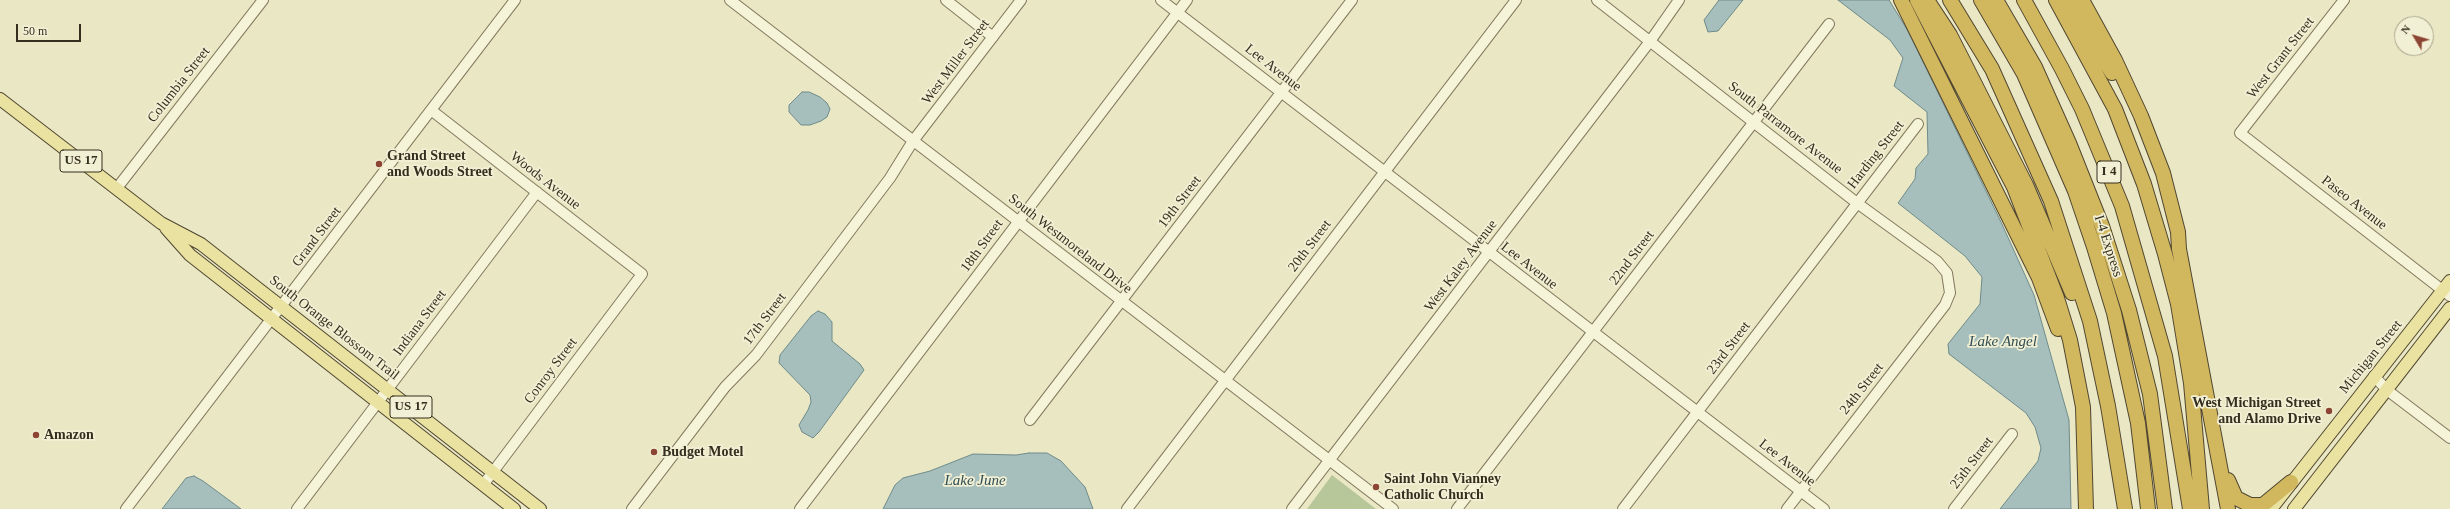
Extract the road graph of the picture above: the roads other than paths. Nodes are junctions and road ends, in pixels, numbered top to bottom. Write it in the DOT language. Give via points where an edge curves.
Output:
graph roads {
  1 [pos="263,0"];
  2 [pos="515,0"];
  3 [pos="730,0"];
  4 [pos="946,0"];
  5 [pos="1021,0"];
  6 [pos="1161,0"];
  7 [pos="1187,0"];
  8 [pos="1352,0"];
  9 [pos="1516,0"];
  10 [pos="1597,0"];
  11 [pos="1679,0"];
  12 [pos="1686,0"];
  13 [pos="1901,0"];
  14 [pos="1917,0"];
  15 [pos="1927,0"];
  16 [pos="1950,0"];
  17 [pos="1981,0"];
  18 [pos="1996,0"];
  19 [pos="2024,0"];
  20 [pos="2056,0"];
  21 [pos="2067,0"];
  22 [pos="2082,0"];
  23 [pos="2344,0"];
  24 [pos="1178,13"];
  25 [pos="1829,24"];
  26 [pos="993,36"];
  27 [pos="1651,40"];
  28 [pos="1282,93"];
  29 [pos="0,99"];
  30 [pos="431,110"];
  31 [pos="1754,122"];
  32 [pos="1918,124"];
  33 [pos="2240,133"];
  34 [pos="913,141"];
  35 [pos="1384,171"];
  36 [pos="117,188"];
  37 [pos="537,192"];
  38 [pos="1857,203"];
  39 [pos="1017,221"];
  40 [pos="161,223"];
  41 [pos="2179,249"];
  42 [pos="1489,252"];
  43 [pos="642,274"];
  44 [pos="1950,283"];
  45 [pos="2447,289"];
  46 [pos="1122,301"];
  47 [pos="281,307"];
  48 [pos="2450,308"];
  49 [pos="271,320"];
  50 [pos="2090,322"];
  51 [pos="1593,333"];
  52 [pos="2374,376"];
  53 [pos="1225,380"];
  54 [pos="388,388"];
  55 [pos="2387,390"];
  56 [pos="377,402"];
  57 [pos="1698,412"];
  58 [pos="2211,412"];
  59 [pos="1030,420"];
  60 [pos="2012,434"];
  61 [pos="2450,438"];
  62 [pos="1330,460"];
  63 [pos="2084,465"];
  64 [pos="493,472"];
  65 [pos="2221,478"];
  66 [pos="2291,482"];
  67 [pos="483,485"];
  68 [pos="1801,491"];
  69 [pos="126,509"];
  70 [pos="296,509"];
  71 [pos="514,509"];
  72 [pos="540,509"];
  73 [pos="632,509"];
  74 [pos="800,509"];
  75 [pos="1127,509"];
  76 [pos="1292,509"];
  77 [pos="1393,509"];
  78 [pos="1457,509"];
  79 [pos="1623,509"];
  80 [pos="1787,509"];
  81 [pos="1824,509"];
  82 [pos="1954,509"];
  83 [pos="2086,509"];
  84 [pos="2125,509"];
  85 [pos="2148,509"];
  86 [pos="2165,509"];
  87 [pos="2190,509"];
  88 [pos="2202,509"];
  89 [pos="2223,509"];
  90 [pos="2228,509"];
  91 [pos="2271,509"];
  92 [pos="2294,509"];
  1 -- 36 [label="street, Columbia Street"];
  2 -- 30 [label="street, Grand Street"];
  3 -- 34 [label="street, South Westmoreland Drive"];
  4 -- 26 [label="street"];
  5 -- 26 [label="street, West Miller Street"];
  6 -- 24 [label="street, Lee Avenue"];
  7 -- 24 [label="street, 18th Street"];
  8 -- 28 [label="street, 19th Street"];
  9 -- 35 [label="street, 20th Street"];
  10 -- 27 [label="street, South Parramore Avenue"];
  11 -- 27 [label="street"];
  12 -- 27 [label="street"];
  13 -- 63 [label="highway" via="2039,278 2063,343"];
  14 -- 63 [label="highway" via="2014,187 2042,255 2070,340 2078,376 2083,407"];
  15 -- 50 [label="highway" via="1950,35 2026,185 2074,298"];
  16 -- 50 [label="highway" via="1992,69 2026,141 2051,201"];
  17 -- 85 [label="highway, I-4 Express" via="2024,74 2075,190 2094,247 2114,313 2138,423"];
  18 -- 86 [label="highway, I-4 Express" via="2035,67 2102,226 2129,310 2150,394"];
  19 -- 87 [label="highway, I 4" via="2082,109 2122,206 2165,356"];
  20 -- 88 [label="highway" via="2115,109 2144,184 2165,254 2178,304 2190,383"];
  21 -- 41 [label="highway" via="2109,68 2126,103 2152,164"];
  22 -- 41 [label="highway" via="2115,60 2141,116 2163,173 2178,232"];
  23 -- 33 [label="street, West Grant Street"];
  24 -- 28 [label="street, Lee Avenue"];
  24 -- 39 [label="street, 18th Street"];
  25 -- 31 [label="street, 22nd Street"];
  26 -- 34 [label="street, West Miller Street"];
  27 -- 31 [label="street, South Parramore Avenue"];
  27 -- 42 [label="street, West Kaley Avenue"];
  28 -- 35 [label="street, Lee Avenue"];
  28 -- 46 [label="street, 19th Street"];
  29 -- 36 [label="main road, South Orange Blossom Trail / US 17"];
  30 -- 37 [label="street, Woods Avenue"];
  30 -- 47 [label="street, Grand Street"];
  31 -- 38 [label="street, South Parramore Avenue"];
  31 -- 51 [label="street, 22nd Street"];
  32 -- 38 [label="street, Harding Street"];
  33 -- 45 [label="street, Paseo Avenue"];
  34 -- 39 [label="street, South Westmoreland Drive"];
  34 -- 73 [label="street, 17th Street" via="890,178 756,355 725,387"];
  35 -- 42 [label="street, Lee Avenue"];
  35 -- 53 [label="street, 20th Street"];
  36 -- 40 [label="main road, South Orange Blossom Trail / US 17"];
  37 -- 43 [label="street, Woods Avenue"];
  37 -- 54 [label="street, Indiana Street"];
  38 -- 44 [label="street, South Parramore Avenue" via="1937,262 1947,273"];
  38 -- 57 [label="street, 23rd Street"];
  39 -- 46 [label="street, South Westmoreland Drive"];
  39 -- 74 [label="street, 18th Street"];
  40 -- 47 [label="main road, South Orange Blossom Trail / US 17" via="201,244"];
  40 -- 49 [label="main road, South Orange Blossom Trail / US 17" via="190,255"];
  41 -- 58 [label="highway"];
  42 -- 51 [label="street, Lee Avenue"];
  42 -- 62 [label="street, West Kaley Avenue"];
  43 -- 64 [label="street, Conroy Street"];
  44 -- 68 [label="street, 24th Street" via="1950,293 1945,305"];
  45 -- 52 [label="main road, Michigan Street"];
  46 -- 53 [label="street, South Westmoreland Drive"];
  46 -- 59 [label="street, 19th Street"];
  47 -- 49 [label="street, Grand Street"];
  47 -- 54 [label="main road, South Orange Blossom Trail / US 17"];
  48 -- 55 [label="main road"];
  49 -- 56 [label="main road, South Orange Blossom Trail / US 17"];
  49 -- 69 [label="street, Grand Street"];
  50 -- 84 [label="highway" via="2108,406"];
  51 -- 57 [label="street, Lee Avenue"];
  51 -- 78 [label="street, 22nd Street"];
  52 -- 55 [label="street"];
  52 -- 66 [label="main road, Michigan Street"];
  53 -- 62 [label="street, South Westmoreland Drive"];
  53 -- 75 [label="street, 20th Street"];
  54 -- 56 [label="street, Indiana Street"];
  54 -- 64 [label="main road, South Orange Blossom Trail / US 17"];
  55 -- 61 [label="street"];
  55 -- 92 [label="main road"];
  56 -- 67 [label="main road, South Orange Blossom Trail / US 17"];
  56 -- 70 [label="street, Indiana Street"];
  57 -- 68 [label="street, Lee Avenue"];
  57 -- 79 [label="street, 23rd Street"];
  58 -- 65 [label="highway"];
  58 -- 66 [label="highway" via="2228,481 2236,498 2250,505 2263,505"];
  60 -- 82 [label="street, 25th Street"];
  62 -- 76 [label="street, West Kaley Avenue"];
  62 -- 77 [label="street, South Westmoreland Drive"];
  63 -- 83 [label="highway"];
  64 -- 67 [label="street, Conroy Street"];
  64 -- 72 [label="main road, South Orange Blossom Trail / US 17"];
  65 -- 89 [label="highway"];
  65 -- 90 [label="highway"];
  66 -- 91 [label="main road, Michigan Street"];
  67 -- 71 [label="main road, South Orange Blossom Trail / US 17"];
  68 -- 80 [label="street, 24th Street"];
  68 -- 81 [label="street, Lee Avenue"];
}
